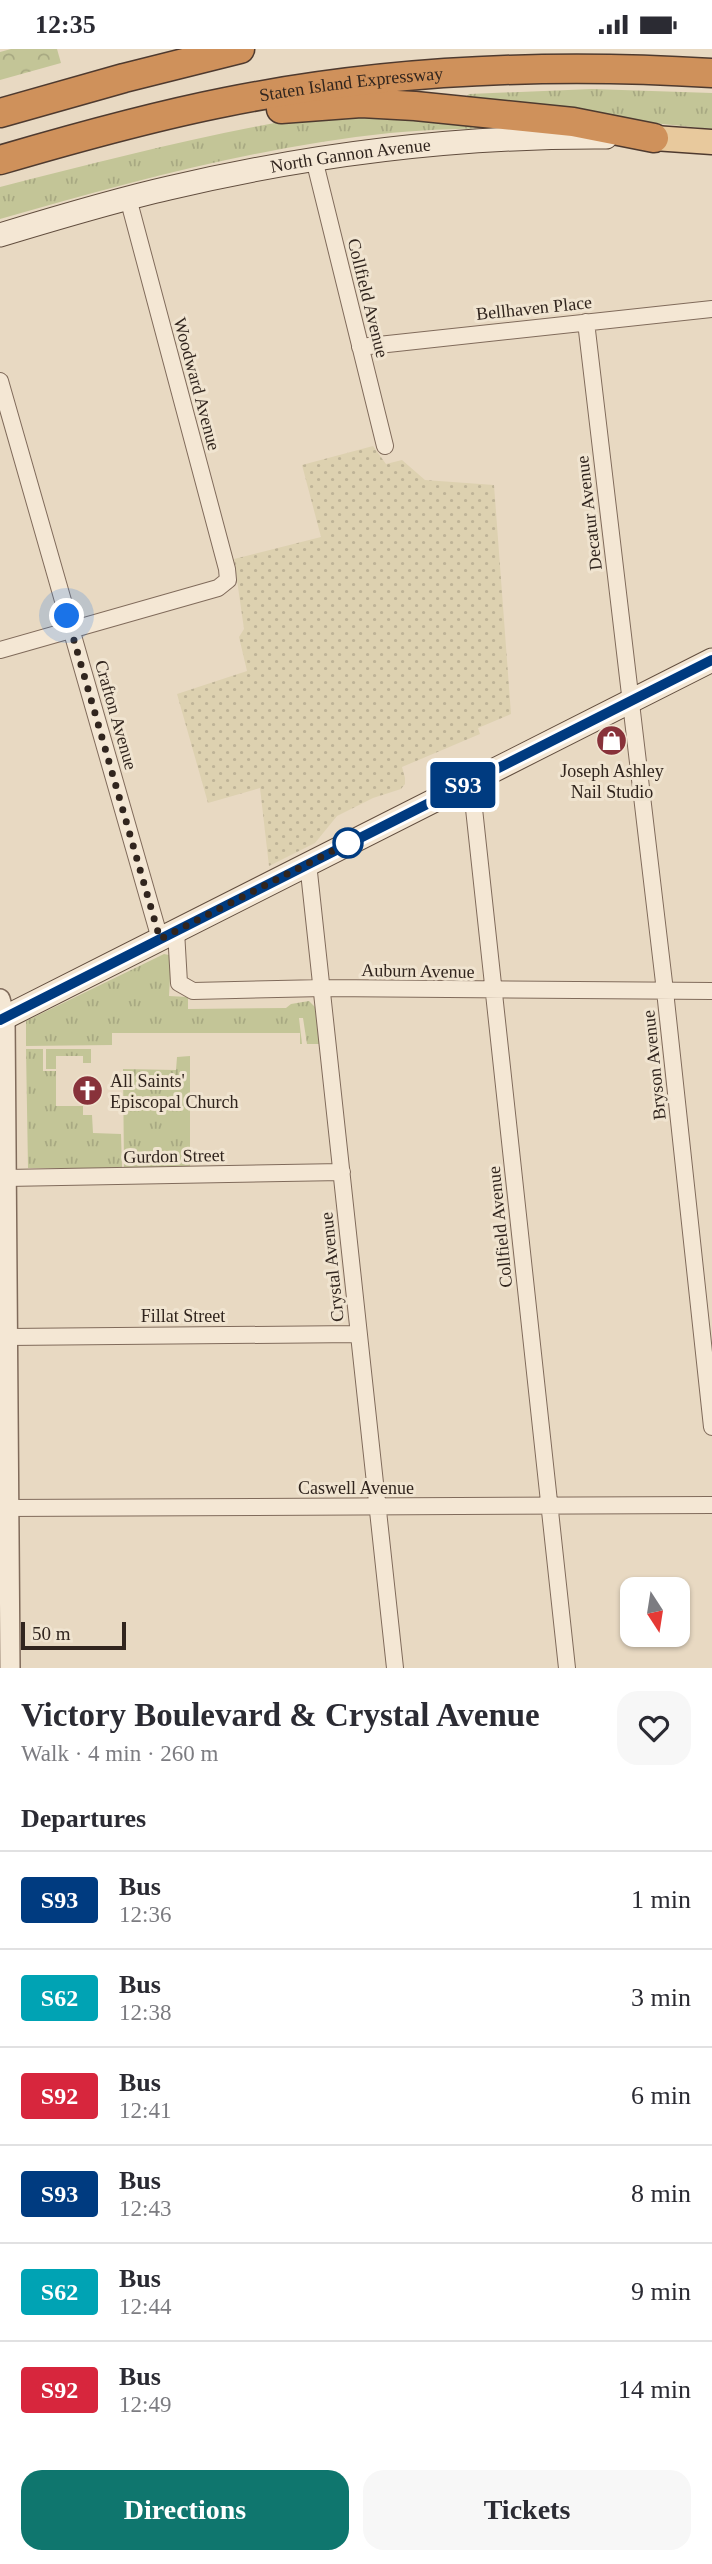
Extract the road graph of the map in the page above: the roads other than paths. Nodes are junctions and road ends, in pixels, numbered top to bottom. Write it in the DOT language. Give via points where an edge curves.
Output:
graph roads {
  1 [pos="240,49"];
  2 [pos="712,73"];
  3 [pos="181,112"];
  4 [pos="0,113"];
  5 [pos="654,138"];
  6 [pos="712,142"];
  7 [pos="314,159"];
  8 [pos="0,160"];
  9 [pos="128,198"];
  10 [pos="0,235"];
  11 [pos="712,309"];
  12 [pos="586,321"];
  13 [pos="360,347"];
  14 [pos="0,381"];
  15 [pos="386,446"];
  16 [pos="71,630"];
  17 [pos="0,650"];
  18 [pos="712,660"];
  19 [pos="630,701"];
  20 [pos="471,781"];
  21 [pos="308,863"];
  22 [pos="168,935"];
  23 [pos="324,988"];
  24 [pos="494,991"];
  25 [pos="665,991"];
  26 [pos="712,991"];
  27 [pos="2,1012"];
  28 [pos="342,1172"];
  29 [pos="6,1178"];
  30 [pos="4,1292"];
  31 [pos="358,1333"];
  32 [pos="8,1337"];
  33 [pos="712,1427"];
  34 [pos="712,1504"];
  35 [pos="549,1506"];
  36 [pos="376,1507"];
  37 [pos="4,1508"];
  38 [pos="10,1668"];
  39 [pos="395,1668"];
  40 [pos="567,1668"];
  1 -- 4 [label="highway"];
  2 -- 3 [label="highway, Staten Island Expressway" via="590,69 420,75 304,88"];
  3 -- 5 [label="highway" via="373,104 573,122"];
  3 -- 8 [label="highway, Staten Island Expressway"];
  5 -- 6 [label="main road, North Gannon Avenue"];
  5 -- 7 [label="main road, North Gannon Avenue" via="499,139"];
  7 -- 9 [label="main road, North Gannon Avenue"];
  7 -- 13 [label="street, Collfield Avenue"];
  9 -- 10 [label="main road, North Gannon Avenue"];
  9 -- 16 [label="street, Woodward Avenue" via="228,580 218,588"];
  11 -- 12 [label="street, Bellhaven Place"];
  12 -- 13 [label="street, Bellhaven Place"];
  12 -- 19 [label="street, Decatur Avenue"];
  13 -- 15 [label="street, Collfield Avenue"];
  14 -- 16 [label="street, Crafton Avenue"];
  16 -- 17 [label="street"];
  16 -- 22 [label="street, Crafton Avenue"];
  18 -- 19 [label="main road"];
  19 -- 20 [label="main road"];
  19 -- 25 [label="street, Bryson Avenue"];
  20 -- 21 [label="main road"];
  20 -- 24 [label="street, Collfield Avenue"];
  21 -- 22 [label="main road"];
  21 -- 23 [label="street, Crystal Avenue"];
  22 -- 23 [label="street, Auburn Avenue" via="179,983 193,991"];
  22 -- 27 [label="main road"];
  23 -- 24 [label="street, Auburn Avenue"];
  23 -- 28 [label="street, Crystal Avenue"];
  24 -- 25 [label="street, Auburn Avenue"];
  24 -- 35 [label="street, Collfield Avenue"];
  25 -- 26 [label="street, Auburn Avenue"];
  25 -- 33 [label="street, Bryson Avenue"];
  27 -- 29 [label="street"];
  28 -- 29 [label="street, Gurdon Street"];
  28 -- 31 [label="street, Crystal Avenue"];
  29 -- 30 [label="street"];
  30 -- 32 [label="street"];
  31 -- 32 [label="street, Fillat Street"];
  31 -- 36 [label="street, Crystal Avenue"];
  32 -- 37 [label="street"];
  34 -- 35 [label="street, Caswell Avenue"];
  35 -- 36 [label="street, Caswell Avenue"];
  35 -- 40 [label="street, Collfield Avenue"];
  36 -- 37 [label="street, Caswell Avenue"];
  36 -- 39 [label="street, Crystal Avenue"];
  37 -- 38 [label="street"];
}
